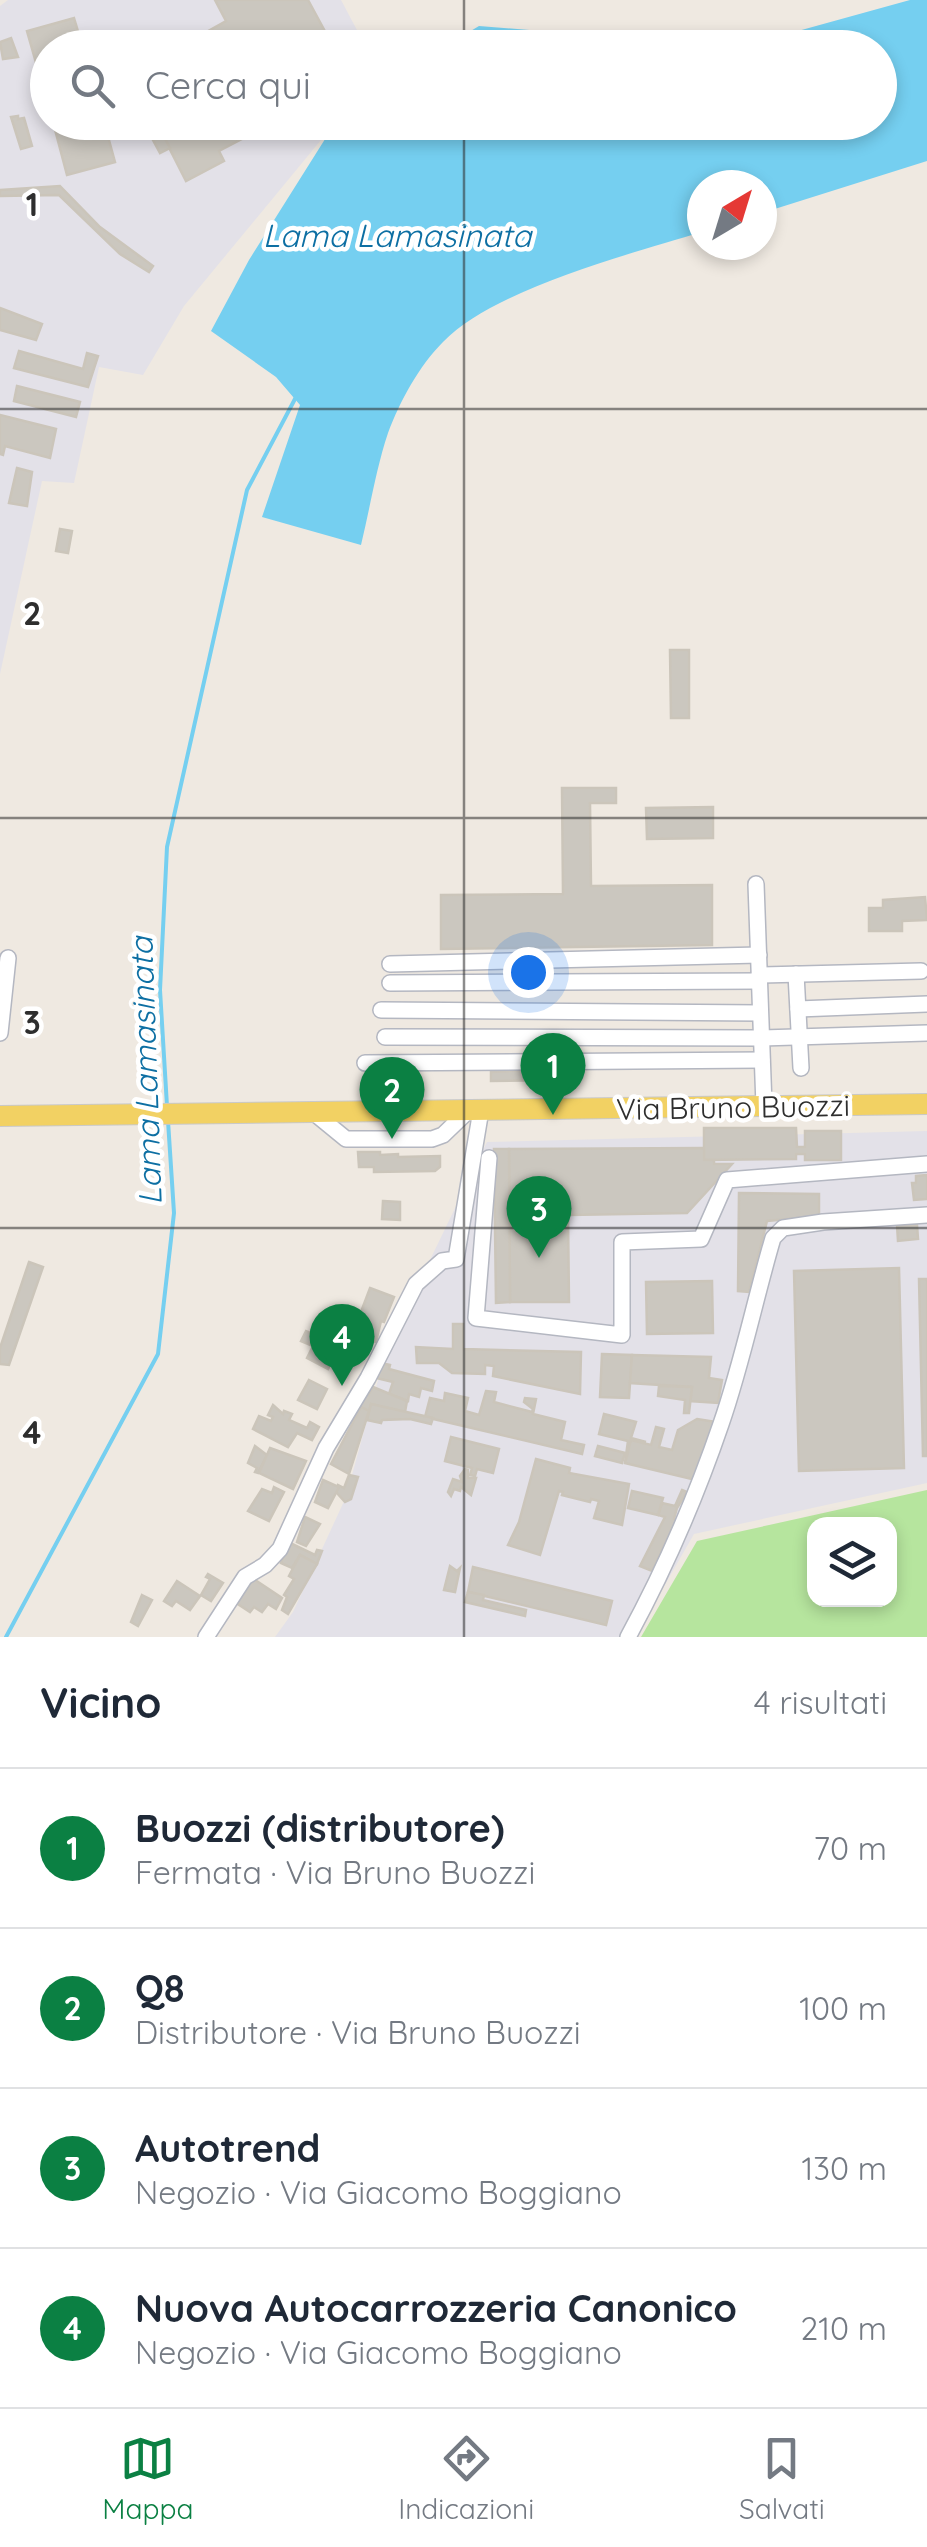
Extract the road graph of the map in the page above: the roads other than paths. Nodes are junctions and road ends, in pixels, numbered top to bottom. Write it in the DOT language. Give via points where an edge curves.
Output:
graph roads {
  1 [pos="756,884"];
  2 [pos="758,955"];
  3 [pos="8,958"];
  4 [pos="390,964"];
  5 [pos="920,971"];
  6 [pos="796,974"];
  7 [pos="759,978"];
  8 [pos="390,983"];
  9 [pos="927,1004"];
  10 [pos="798,1009"];
  11 [pos="382,1010"];
  12 [pos="760,1012"];
  13 [pos="0,1033"];
  14 [pos="927,1033"];
  15 [pos="385,1037"];
  16 [pos="800,1037"];
  17 [pos="761,1038"];
  18 [pos="762,1060"];
  19 [pos="365,1063"];
  20 [pos="801,1068"];
  21 [pos="927,1104"];
  22 [pos="764,1106"];
  23 [pos="475,1110"];
  24 [pos="0,1116"];
  25 [pos="490,1158"];
  26 [pos="927,1164"];
  27 [pos="927,1215"];
  28 [pos="206,1637"];
  29 [pos="628,1637"];
  1 -- 2 [label="street"];
  2 -- 4 [label="street"];
  2 -- 7 [label="street"];
  3 -- 13 [label="street"];
  5 -- 6 [label="street"];
  6 -- 7 [label="street"];
  6 -- 10 [label="street"];
  7 -- 8 [label="street"];
  7 -- 12 [label="street"];
  9 -- 10 [label="street"];
  10 -- 16 [label="street"];
  11 -- 12 [label="street"];
  12 -- 17 [label="street"];
  14 -- 16 [label="street"];
  15 -- 17 [label="street"];
  16 -- 17 [label="street"];
  16 -- 20 [label="street"];
  17 -- 18 [label="street"];
  18 -- 19 [label="street"];
  18 -- 22 [label="street"];
  21 -- 22 [label="main road, Via Bruno Buozzi"];
  22 -- 23 [label="main road, Via Bruno Buozzi"];
  23 -- 24 [label="main road, Via Bruno Buozzi"];
  23 -- 28 [label="street" via="456,1259 442,1261 416,1284 326,1448 280,1549 244,1577"];
  25 -- 26 [label="street" via="476,1318 622,1335 622,1242 701,1239 727,1180"];
  27 -- 29 [label="street" via="823,1222 783,1228 772,1238 722,1421"];
}
